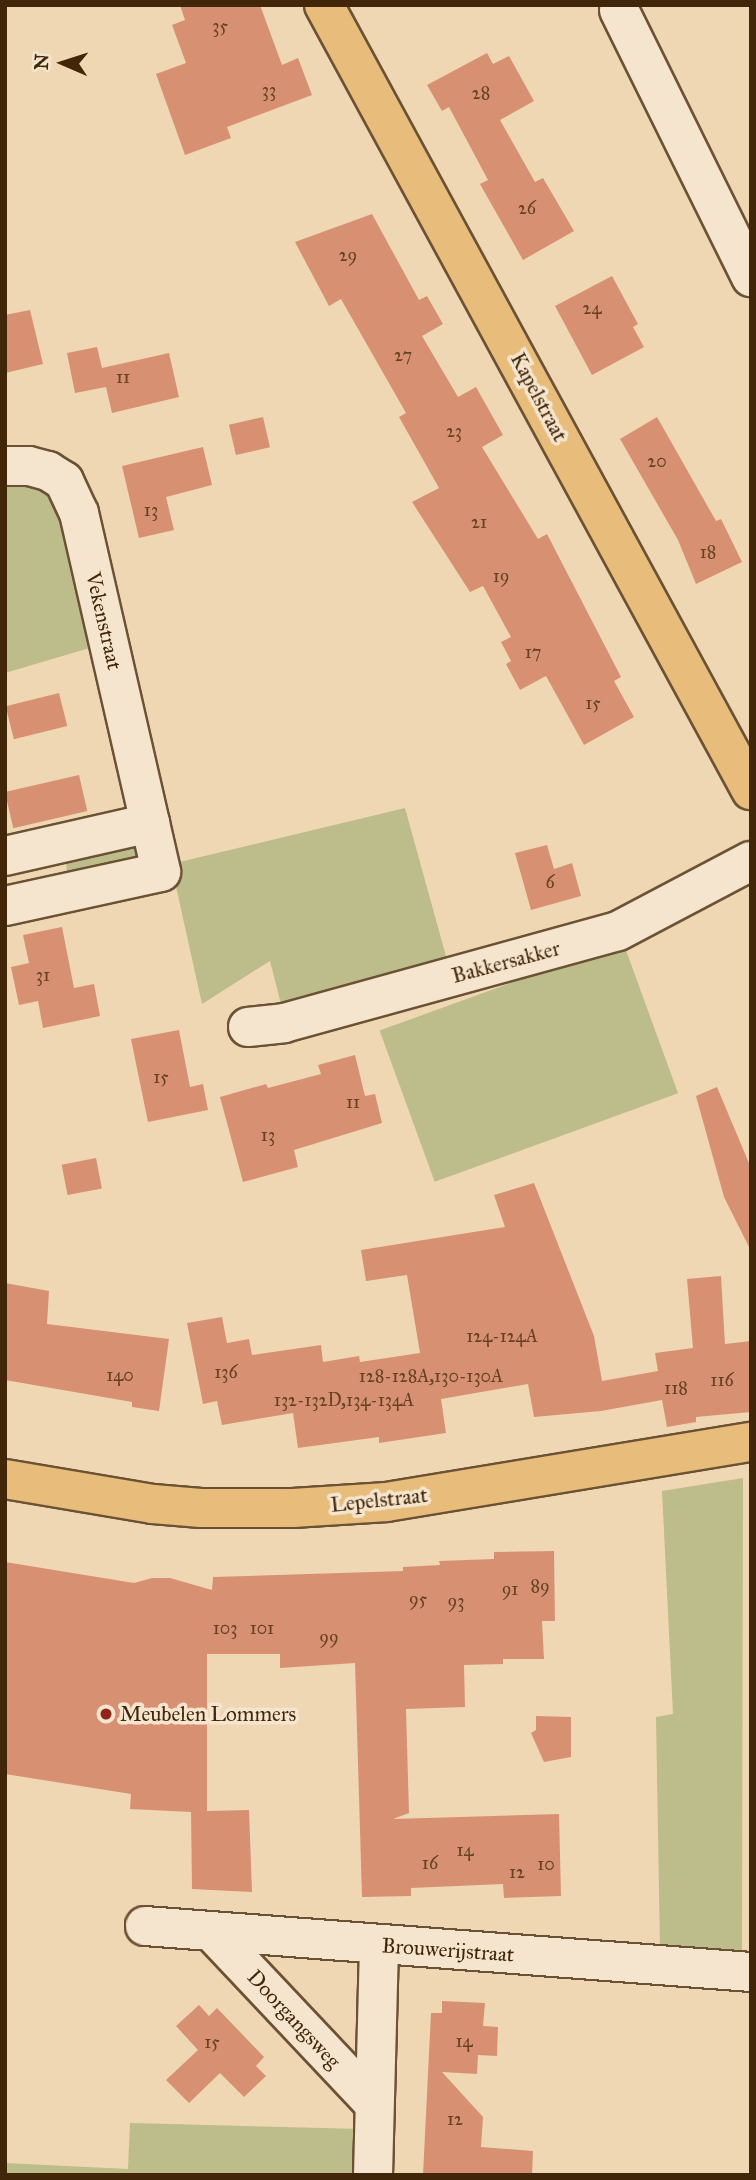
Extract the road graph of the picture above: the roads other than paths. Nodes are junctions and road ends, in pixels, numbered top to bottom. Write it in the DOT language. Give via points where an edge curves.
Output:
graph roads {
  1 [pos="324,5"];
  2 [pos="619,10"];
  3 [pos="751,277"];
  4 [pos="5,466"];
  5 [pos="747,774"];
  6 [pos="150,823"];
  7 [pos="5,856"];
  8 [pos="751,861"];
  9 [pos="5,906"];
  10 [pos="248,1027"];
  11 [pos="751,1443"];
  12 [pos="5,1479"];
  13 [pos="145,1926"];
  14 [pos="213,1933"];
  15 [pos="379,1944"];
  16 [pos="751,1972"];
  17 [pos="374,2104"];
  18 [pos="373,2175"];
  1 -- 5 [label="main road, Kapelstraat"];
  2 -- 3 [label="street"];
  4 -- 6 [label="street, Vekenstraat" via="29,466 64,481 79,513"];
  6 -- 7 [label="street"];
  6 -- 9 [label="street, Vekenstraat" via="161,872"];
  8 -- 10 [label="street, Bakkersakker" via="618,931 284,1023"];
  11 -- 12 [label="main road, Lepelstraat" via="387,1502 293,1508 153,1504"];
  13 -- 14 [label="street, Brouwerijstraat"];
  14 -- 15 [label="street, Brouwerijstraat"];
  14 -- 17 [label="street, Doorgangsweg"];
  15 -- 16 [label="street, Brouwerijstraat"];
  15 -- 17 [label="street, Doorgangsweg"];
  17 -- 18 [label="street, Doorgangsweg"];
}
